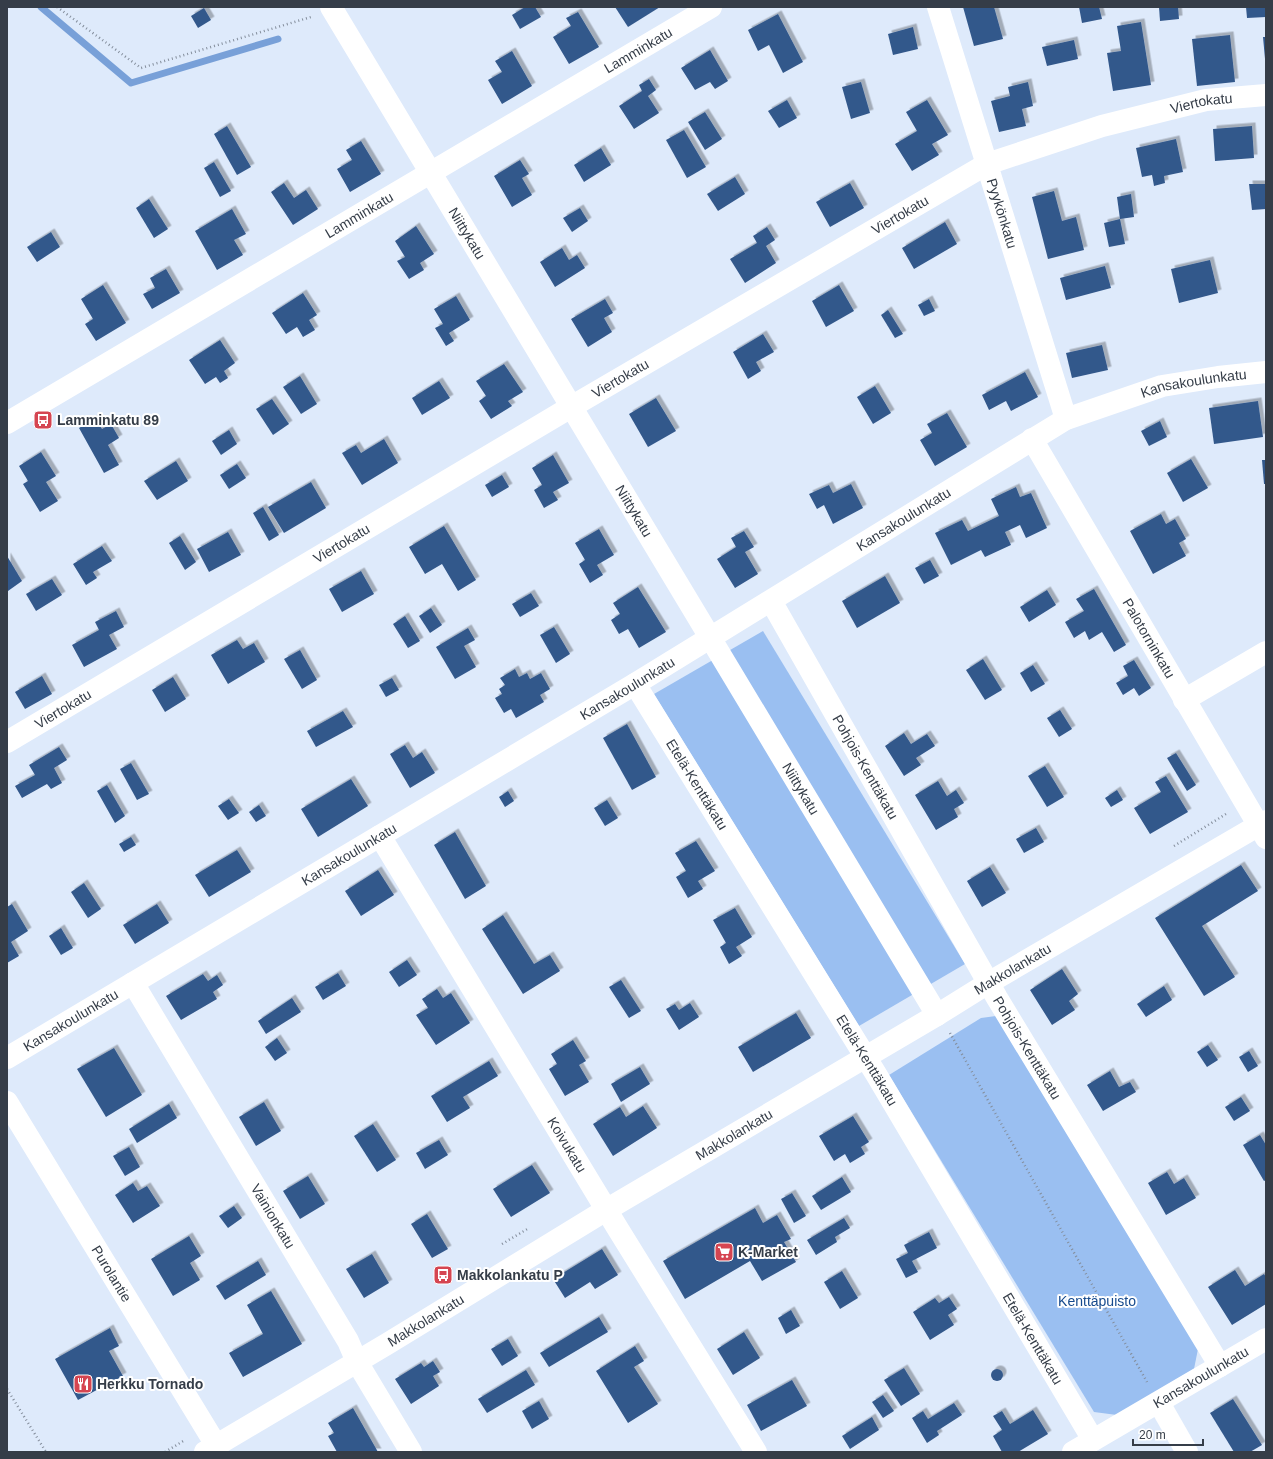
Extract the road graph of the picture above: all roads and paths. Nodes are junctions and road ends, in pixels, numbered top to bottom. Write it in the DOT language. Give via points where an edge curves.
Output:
graph roads {
  1 [pos="56,7"];
  2 [pos="711,7"];
  3 [pos="938,7"];
  4 [pos="332,8"];
  5 [pos="1266,95"];
  6 [pos="987,164"];
  7 [pos="431,173"];
  8 [pos="1266,372"];
  9 [pos="571,407"];
  10 [pos="1066,419"];
  11 [pos="7,423"];
  12 [pos="1032,439"];
  13 [pos="770,601"];
  14 [pos="710,637"];
  15 [pos="1266,652"];
  16 [pos="635,684"];
  17 [pos="1184,700"];
  18 [pos="7,742"];
  19 [pos="1263,828"];
  20 [pos="380,836"];
  21 [pos="990,982"];
  22 [pos="132,983"];
  23 [pos="943,1022"];
  24 [pos="865,1057"];
  25 [pos="7,1058"];
  26 [pos="7,1102"];
  27 [pos="606,1210"];
  28 [pos="1266,1339"];
  29 [pos="357,1362"];
  30 [pos="1220,1366"];
  31 [pos="7,1389"];
  32 [pos="1159,1402"];
  33 [pos="1093,1440"];
  34 [pos="211,1448"];
  35 [pos="46,1452"];
  36 [pos="411,1452"];
  37 [pos="756,1452"];
  38 [pos="1073,1452"];
  39 [pos="1187,1452"];
  1 -- 4 [label="path" via="141,68"];
  2 -- 7 [label="street, Lamminkatu"];
  3 -- 6 [label="street, Pyykönkatu"];
  4 -- 7 [label="street, Niittykatu"];
  5 -- 6 [label="street, Viertokatu" via="1206,100 1102,126"];
  6 -- 9 [label="street, Viertokatu"];
  6 -- 10 [label="street, Pyykönkatu"];
  7 -- 9 [label="street, Niittykatu"];
  7 -- 11 [label="street, Lamminkatu"];
  8 -- 10 [label="street, Kansakoulunkatu" via="1162,386"];
  9 -- 14 [label="street, Niittykatu"];
  9 -- 18 [label="street, Viertokatu"];
  10 -- 12 [label="street, Kansakoulunkatu"];
  12 -- 13 [label="street, Kansakoulunkatu"];
  12 -- 17 [label="street, Palotorninkatu"];
  13 -- 14 [label="street, Kansakoulunkatu"];
  13 -- 21 [label="street, Pohjois-Kenttäkatu"];
  14 -- 16 [label="street, Kansakoulunkatu"];
  14 -- 23 [label="street, Niittykatu"];
  15 -- 17 [label="street"];
  16 -- 20 [label="street, Kansakoulunkatu"];
  16 -- 24 [label="street, Etelä-Kenttäkatu"];
  17 -- 19 [label="street, Palotorninkatu"];
  19 -- 21 [label="street, Makkolankatu"];
  20 -- 22 [label="street, Kansakoulunkatu"];
  20 -- 27 [label="street, Koivukatu"];
  21 -- 23 [label="street, Makkolankatu"];
  21 -- 30 [label="street, Pohjois-Kenttäkatu" via="997,998"];
  22 -- 25 [label="street, Kansakoulunkatu"];
  22 -- 29 [label="street, Vainionkatu" via="344,1334"];
  23 -- 24 [label="street, Makkolankatu"];
  23 -- 32 [label="path"];
  24 -- 27 [label="street, Makkolankatu"];
  24 -- 33 [label="street, Etelä-Kenttäkatu"];
  26 -- 34 [label="street, Purolantie"];
  27 -- 29 [label="street, Makkolankatu"];
  27 -- 37 [label="street, Koivukatu"];
  28 -- 30 [label="street, Kansakoulunkatu"];
  29 -- 34 [label="street, Makkolankatu"];
  29 -- 36 [label="street, Vainionkatu"];
  30 -- 32 [label="street, Kansakoulunkatu"];
  31 -- 35 [label="path"];
  32 -- 33 [label="street, Kansakoulunkatu"];
  32 -- 39 [label="street"];
  33 -- 38 [label="street, Kansakoulunkatu"];
}
